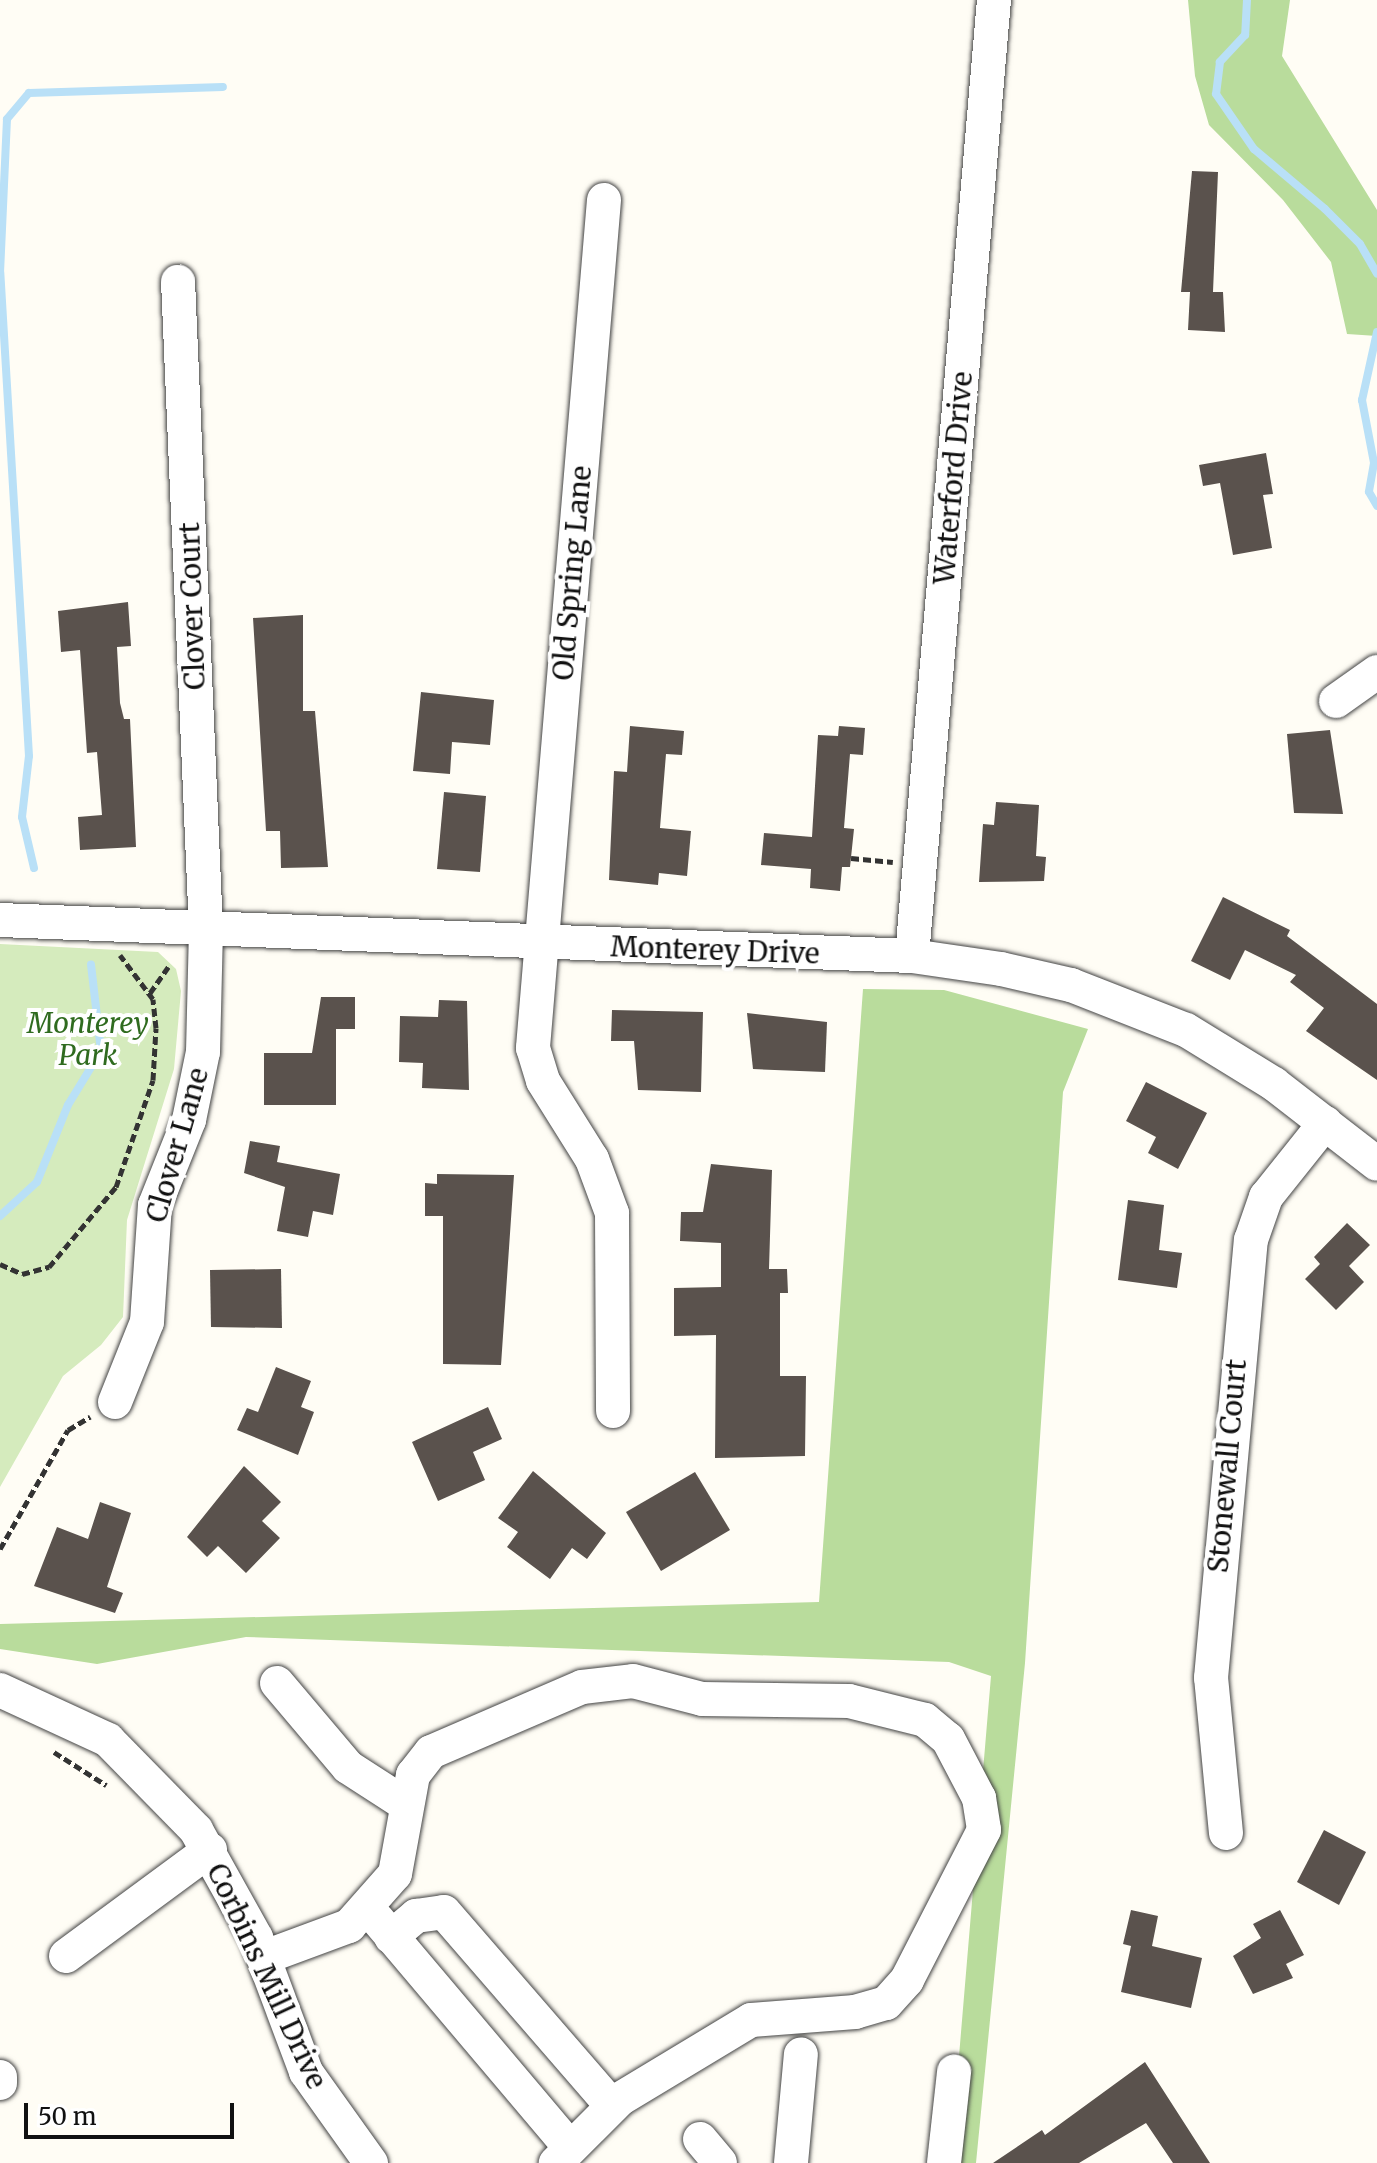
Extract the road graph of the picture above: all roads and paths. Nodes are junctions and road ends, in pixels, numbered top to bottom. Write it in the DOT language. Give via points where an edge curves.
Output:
graph roads {
  1 [pos="994,0"];
  2 [pos="604,200"];
  3 [pos="178,282"];
  4 [pos="1377,672"];
  5 [pos="1336,701"];
  6 [pos="851,858"];
  7 [pos="898,862"];
  8 [pos="0,920"];
  9 [pos="206,930"];
  10 [pos="539,945"];
  11 [pos="105,955"];
  12 [pos="912,956"];
  13 [pos="168,967"];
  14 [pos="150,993"];
  15 [pos="1325,1123"];
  16 [pos="1377,1164"];
  17 [pos="0,1264"];
  18 [pos="115,1402"];
  19 [pos="613,1411"];
  20 [pos="0,1549"];
  21 [pos="277,1683"];
  22 [pos="0,1690"];
  23 [pos="48,1747"];
  24 [pos="119,1794"];
  25 [pos="407,1805"];
  26 [pos="1226,1833"];
  27 [pos="210,1850"];
  28 [pos="366,1907"];
  29 [pos="391,1937"];
  30 [pos="66,1956"];
  31 [pos="265,1957"];
  32 [pos="801,2054"];
  33 [pos="954,2072"];
  34 [pos="612,2106"];
  35 [pos="563,2155"];
  36 [pos="371,2163"];
  37 [pos="791,2163"];
  38 [pos="944,2163"];
  1 -- 12 [label="street, Waterford Drive"];
  2 -- 10 [label="street, Old Spring Lane"];
  3 -- 9 [label="street, Clover Court"];
  4 -- 5 [label="street"];
  6 -- 7 [label="path"];
  8 -- 9 [label="street, Monterey Drive"];
  9 -- 10 [label="street, Monterey Drive"];
  9 -- 18 [label="street, Clover Lane" via="197,1090 155,1205 147,1322"];
  10 -- 12 [label="street, Monterey Drive"];
  10 -- 19 [label="street, Old Spring Lane" via="536,1066 592,1159 612,1213"];
  11 -- 14 [label="path" via="120,955"];
  12 -- 15 [label="street, Monterey Drive" via="1001,969 1132,1006 1231,1055"];
  13 -- 14 [label="path"];
  14 -- 17 [label="path" via="153,1080 116,1187 49,1267 22,1274"];
  15 -- 16 [label="street, Monterey Drive"];
  15 -- 26 [label="street, Stonewall Court" via="1266,1197 1251,1240 1211,1678"];
  18 -- 20 [label="path" via="68,1430"];
  21 -- 25 [label="street" via="348,1767"];
  22 -- 27 [label="street, Corbins Mill Drive" via="108,1740 168,1798"];
  23 -- 24 [label="path"];
  25 -- 28 [label="street" via="395,1874"];
  25 -- 34 [label="street" via="413,1775 431,1752 607,1680 633,1681 702,1699 893,1707 925,1720 948,1739 979,1798 984,1830 907,1980 886,2003 855,2012 751,2020"];
  27 -- 30 [label="street"];
  27 -- 31 [label="street, Corbins Mill Drive"];
  28 -- 29 [label="street"];
  28 -- 31 [label="street" via="349,1926"];
  29 -- 34 [label="street" via="416,1916 444,1912"];
  29 -- 35 [label="street"];
  31 -- 36 [label="street, Corbins Mill Drive" via="306,2072"];
  32 -- 37 [label="street"];
  33 -- 38 [label="street"];
  34 -- 35 [label="street"];
}
